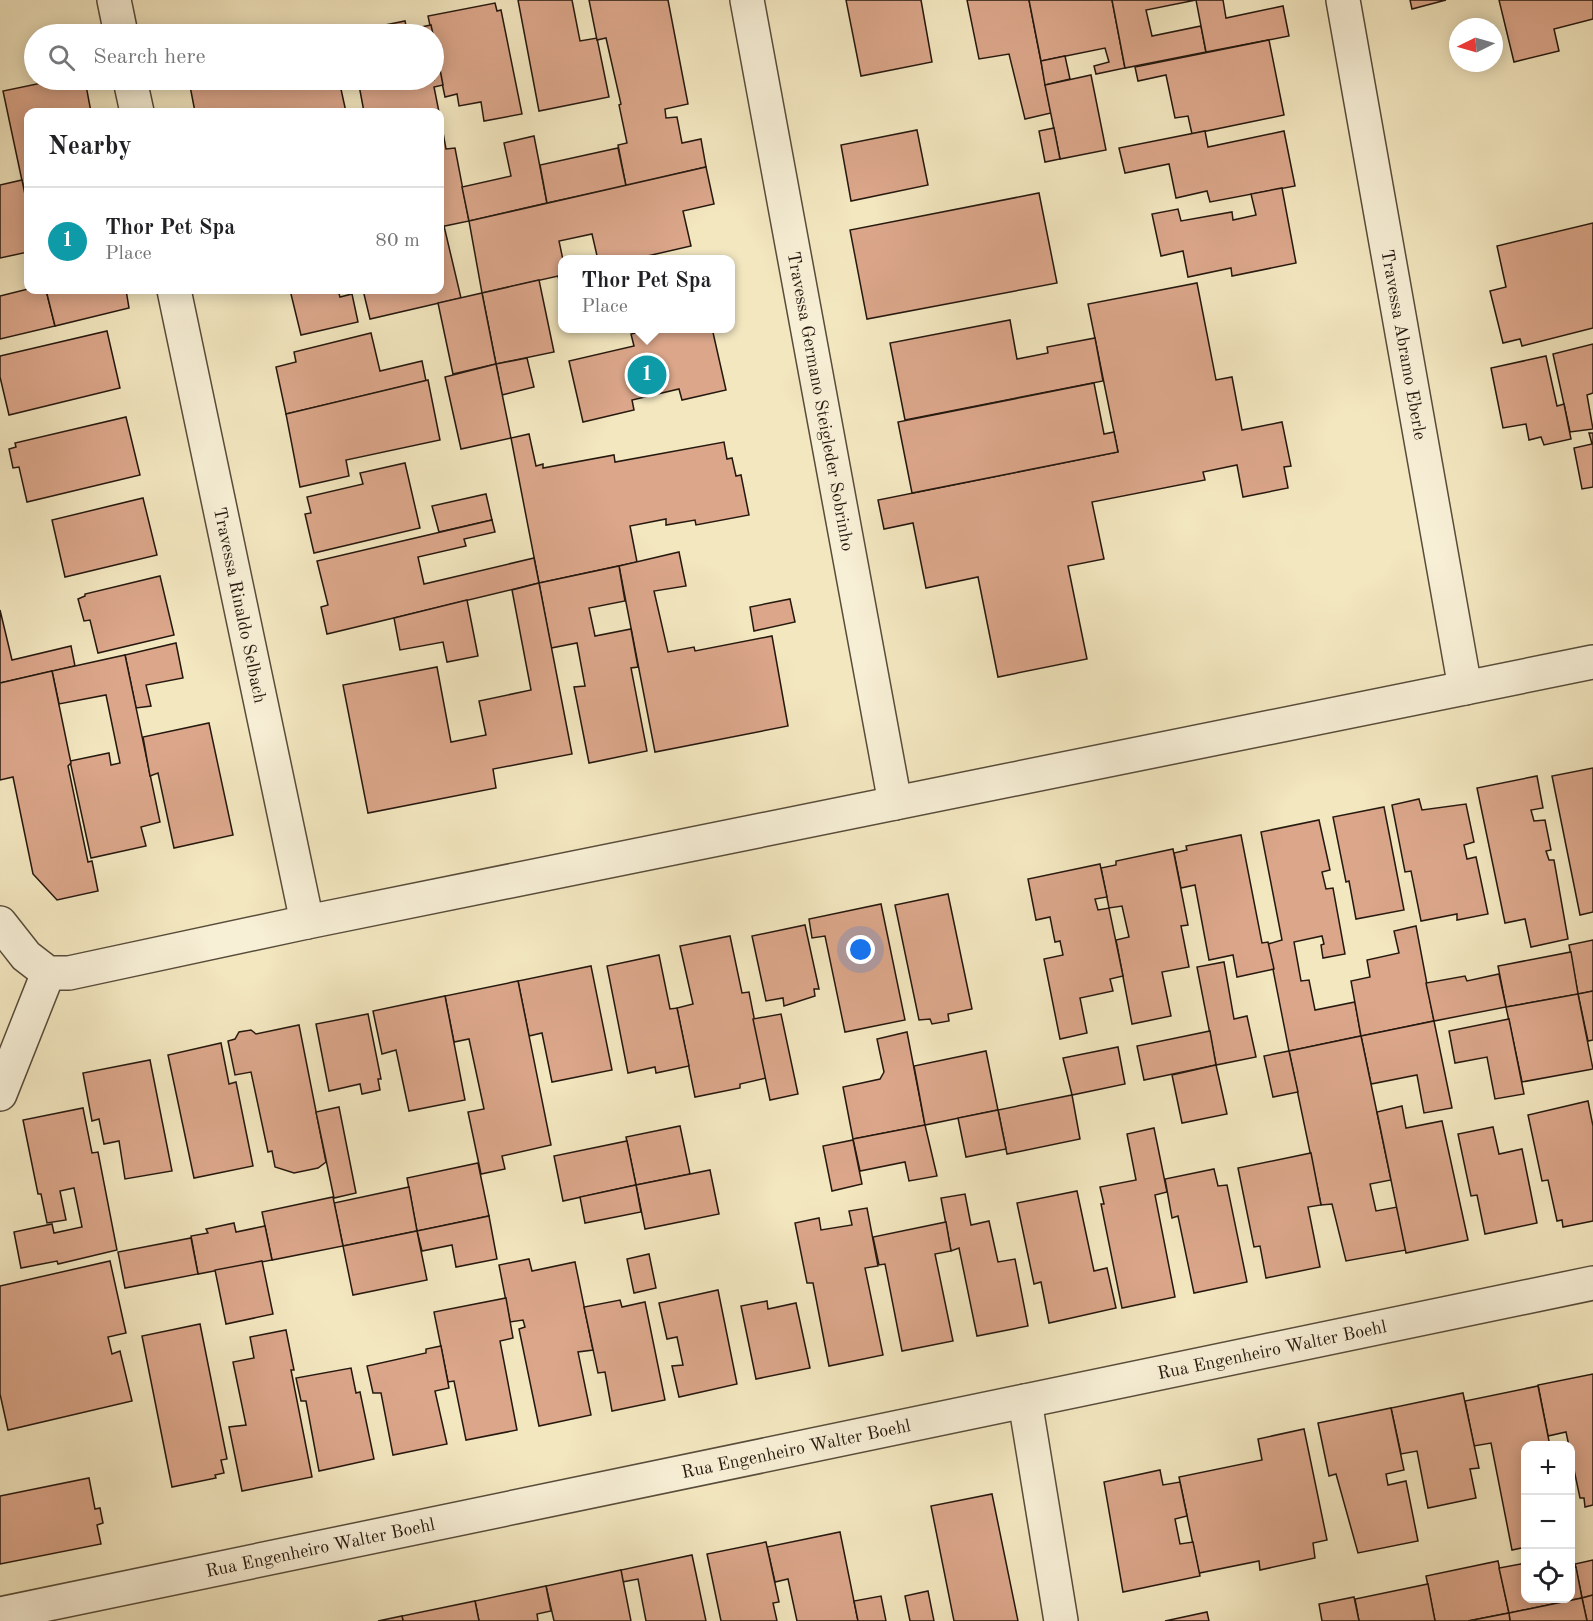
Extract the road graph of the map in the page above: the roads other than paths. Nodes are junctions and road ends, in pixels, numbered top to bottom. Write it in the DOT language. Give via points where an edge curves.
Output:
graph roads {
  1 [pos="114,0"];
  2 [pos="747,0"];
  3 [pos="1343,0"];
  4 [pos="119,24"];
  5 [pos="132,90"];
  6 [pos="136,108"];
  7 [pos="175,294"];
  8 [pos="1593,662"];
  9 [pos="1465,688"];
  10 [pos="895,803"];
  11 [pos="307,922"];
  12 [pos="0,923"];
  13 [pos="48,973"];
  14 [pos="0,1094"];
  15 [pos="1593,1283"];
  16 [pos="1025,1401"];
  17 [pos="0,1614"];
  18 [pos="1061,1621"];
  1 -- 4 [label="street"];
  2 -- 10 [label="street, Travessa Germano Steigleder Sobrinho"];
  3 -- 9 [label="street, Travessa Abramo Eberle"];
  5 -- 6 [label="street"];
  7 -- 11 [label="street, Travessa Rinaldo Selbach"];
  8 -- 9 [label="street"];
  9 -- 10 [label="street"];
  10 -- 11 [label="street"];
  11 -- 13 [label="street" via="69,973"];
  12 -- 13 [label="street" via="26,956"];
  13 -- 14 [label="street"];
  15 -- 16 [label="street, Rua Engenheiro Walter Boehl"];
  16 -- 17 [label="street, Rua Engenheiro Walter Boehl"];
  16 -- 18 [label="street"];
}
